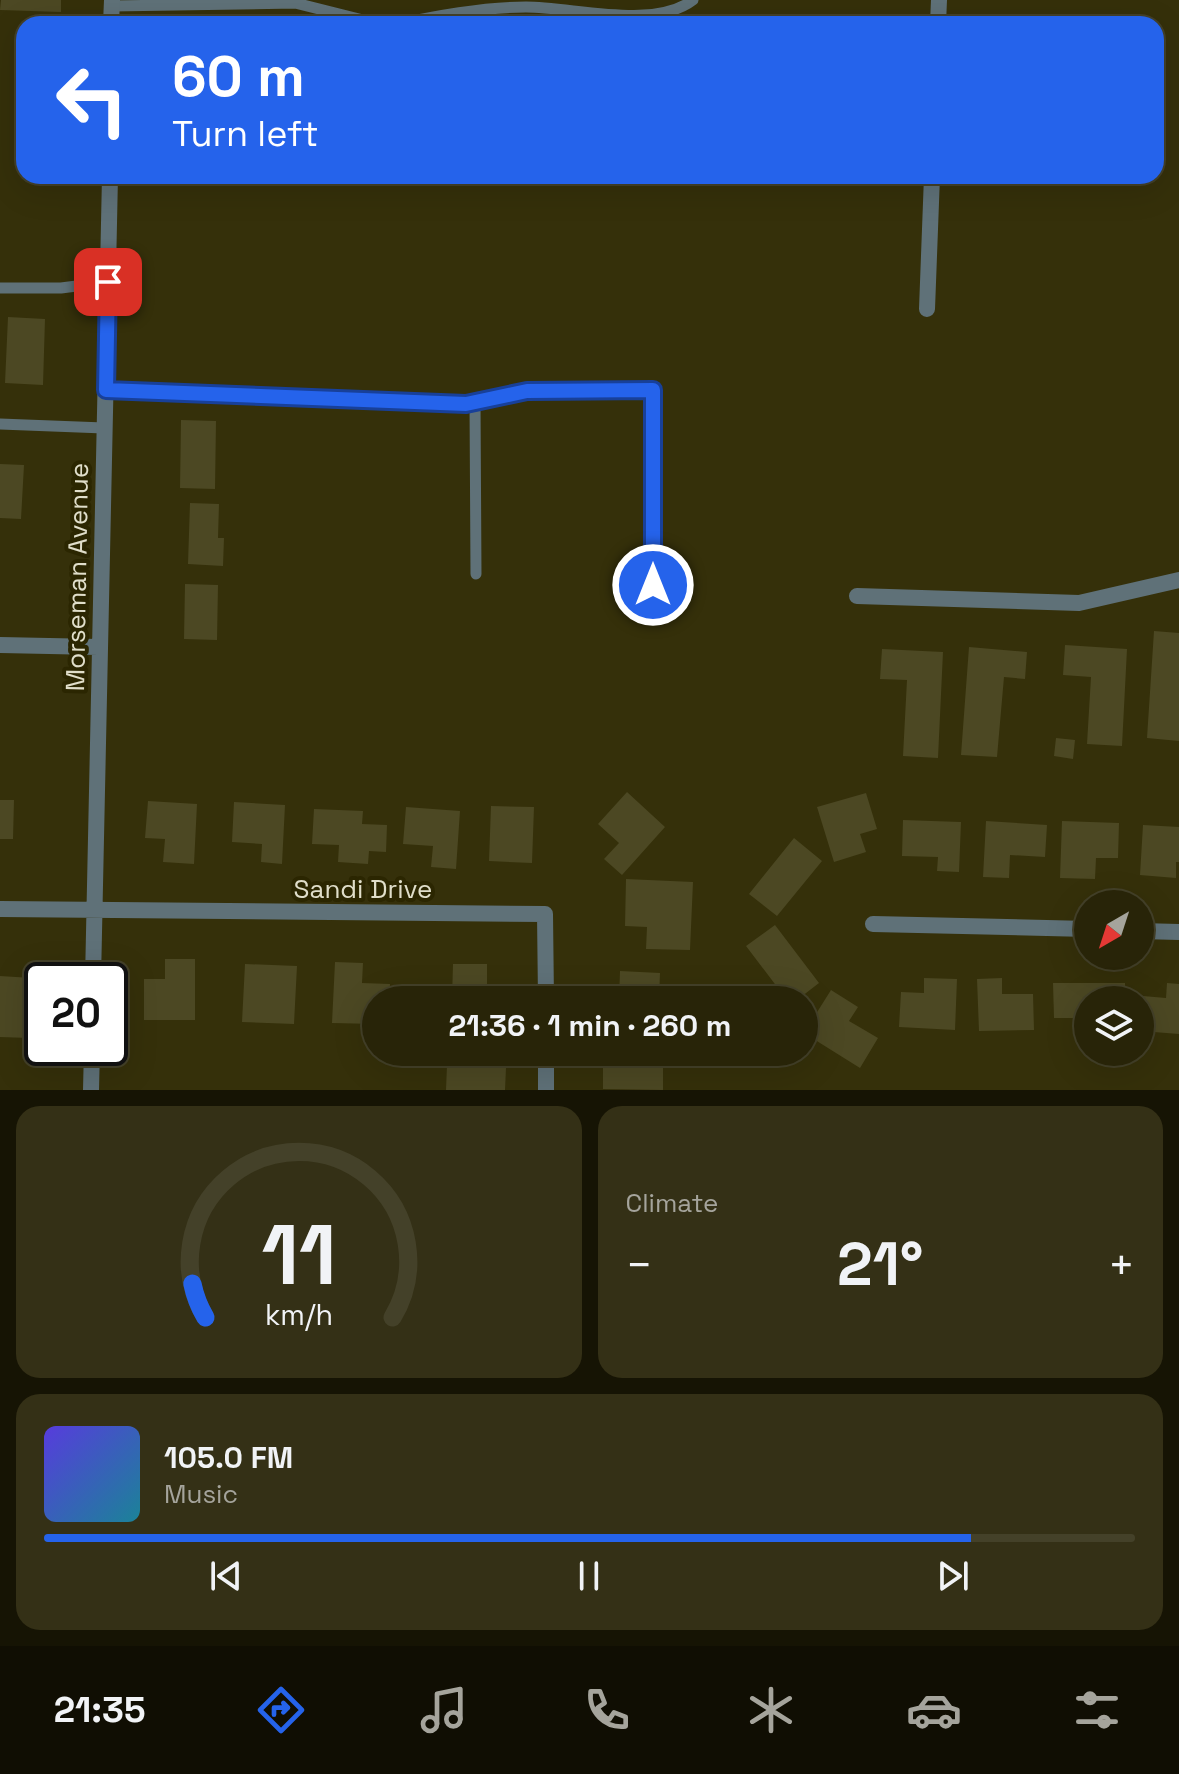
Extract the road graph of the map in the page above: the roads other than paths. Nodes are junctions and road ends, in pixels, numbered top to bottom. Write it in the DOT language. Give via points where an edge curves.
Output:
graph roads {
  1 [pos="693,0"];
  2 [pos="112,3"];
  3 [pos="347,16"];
  4 [pos="434,16"];
  5 [pos="656,16"];
  6 [pos="656,16"];
  7 [pos="110,184"];
  8 [pos="932,184"];
  9 [pos="108,282"];
  10 [pos="0,288"];
  11 [pos="927,309"];
  12 [pos="106,390"];
  13 [pos="653,390"];
  14 [pos="475,402"];
  15 [pos="0,424"];
  16 [pos="104,428"];
  17 [pos="476,574"];
  18 [pos="1179,580"];
  19 [pos="653,585"];
  20 [pos="857,596"];
  21 [pos="0,645"];
  22 [pos="98,647"];
  23 [pos="0,909"];
  24 [pos="94,911"];
  25 [pos="873,924"];
  26 [pos="1074,929"];
  27 [pos="1154,931"];
  28 [pos="1179,932"];
  29 [pos="93,962"];
  30 [pos="546,986"];
  31 [pos="92,1066"];
  32 [pos="546,1066"];
  33 [pos="91,1090"];
  34 [pos="546,1090"];
  1 -- 6 [label="lane"];
  2 -- 3 [label="lane" via="295,3"];
  4 -- 5 [label="lane" via="524,7"];
  7 -- 9 [label="street, Morseman Avenue"];
  8 -- 11 [label="street"];
  9 -- 10 [label="lane"];
  9 -- 12 [label="street, Morseman Avenue"];
  12 -- 14 [label="street"];
  12 -- 16 [label="street, Morseman Avenue"];
  13 -- 14 [label="street" via="527,391"];
  13 -- 19 [label="lane"];
  14 -- 17 [label="lane"];
  15 -- 16 [label="lane"];
  16 -- 22 [label="street, Morseman Avenue"];
  18 -- 20 [label="street" via="1079,603"];
  21 -- 22 [label="street"];
  22 -- 24 [label="street, Morseman Avenue"];
  23 -- 24 [label="street"];
  24 -- 29 [label="street, Morseman Avenue"];
  24 -- 30 [label="street, Sandi Drive" via="545,914"];
  25 -- 26 [label="street"];
  27 -- 28 [label="street"];
  31 -- 33 [label="street"];
  32 -- 34 [label="street"];
}
